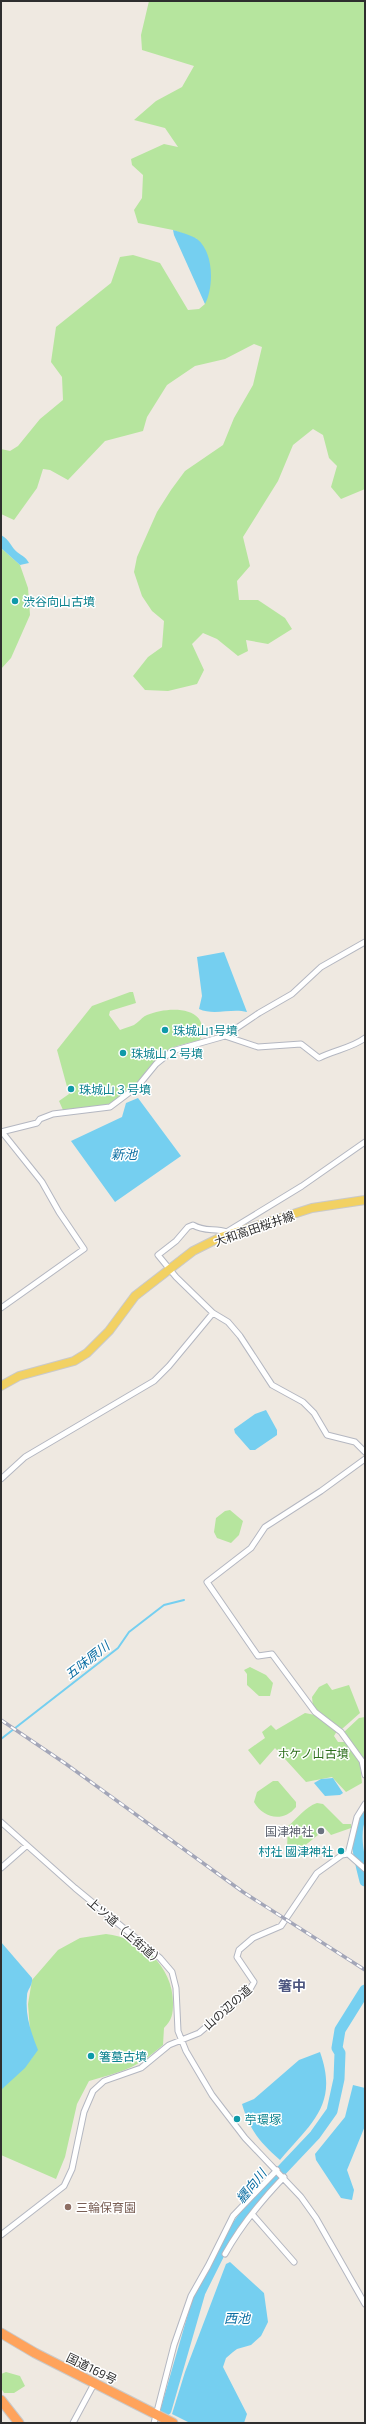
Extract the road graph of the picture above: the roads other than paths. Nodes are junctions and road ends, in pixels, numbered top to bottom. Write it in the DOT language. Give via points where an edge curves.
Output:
graph roads {
  1 [pos="365,942"];
  2 [pos="225,1036"];
  3 [pos="365,1038"];
  4 [pos="1,1132"];
  5 [pos="365,1142"];
  6 [pos="365,1200"];
  7 [pos="224,1235"];
  8 [pos="169,1268"];
  9 [pos="1,1308"];
  10 [pos="213,1313"];
  11 [pos="1,1386"];
  12 [pos="365,1452"];
  13 [pos="365,1458"];
  14 [pos="1,1479"];
  15 [pos="365,1775"];
  16 [pos="365,1804"];
  17 [pos="1,1822"];
  18 [pos="26,1846"];
  19 [pos="348,1854"];
  20 [pos="1,1868"];
  21 [pos="365,1869"];
  22 [pos="181,2041"];
  23 [pos="277,2170"];
  24 [pos="283,2176"];
  25 [pos="252,2214"];
  26 [pos="1,2234"];
  27 [pos="225,2254"];
  28 [pos="294,2262"];
  29 [pos="365,2304"];
  30 [pos="1,2333"];
  31 [pos="95,2382"];
  32 [pos="1,2400"];
  33 [pos="155,2418"];
  34 [pos="19,2423"];
  35 [pos="73,2423"];
  36 [pos="173,2423"];
  1 -- 2 [label="street" via="314,972 292,994"];
  2 -- 3 [label="street" via="258,1047 301,1044 319,1058"];
  2 -- 4 [label="street" via="172,1051 156,1064 138,1086 110,1107 53,1114 40,1119 37,1123"];
  4 -- 9 [label="street" via="42,1182 84,1248"];
  5 -- 7 [label="street" via="302,1186"];
  6 -- 7 [label="main road, 大和高田桜井線" via="312,1208"];
  7 -- 8 [label="main road, 大和高田桜井線"];
  7 -- 8 [label="street" via="216,1228 201,1230 193,1225 188,1227 176,1241 158,1255"];
  8 -- 10 [label="street"];
  8 -- 11 [label="main road, 大和高田桜井線" via="135,1296 109,1331 87,1354 74,1361 19,1376"];
  10 -- 12 [label="street" via="228,1322 240,1336 272,1386 303,1402 314,1413 328,1435 355,1442"];
  10 -- 14 [label="street" via="154,1381 25,1457"];
  13 -- 15 [label="street" via="321,1491 265,1527 250,1548 207,1582 258,1656 272,1654 315,1712 341,1732 362,1761"];
  16 -- 19 [label="street" via="357,1817"];
  17 -- 18 [label="street, 上ツ道（上街道）"];
  18 -- 20 [label="street"];
  18 -- 22 [label="street, 上ツ道（上街道）" via="160,1958 172,1972"];
  19 -- 21 [label="street"];
  19 -- 22 [label="street, 山の辺の道" via="342,1855 317,1873 281,1926 253,1938 239,1950 237,1957 253,1978 253,1987 198,2033"];
  22 -- 23 [label="street, 上ツ道（上街道）" via="216,2101 245,2138"];
  22 -- 26 [label="street" via="162,2050 141,2068 104,2081 93,2091 84,2112 72,2169 64,2186"];
  23 -- 24 [label="street, 上ツ道（上街道）"];
  23 -- 33 [label="street" via="233,2216 191,2296 174,2345"];
  24 -- 25 [label="street"];
  24 -- 29 [label="street, 上ツ道（上街道）" via="316,2218"];
  25 -- 27 [label="street" via="237,2232"];
  25 -- 28 [label="street"];
  30 -- 31 [label="highway, 国道169号" via="35,2353"];
  31 -- 33 [label="highway, 国道169号"];
  31 -- 35 [label="street"];
  32 -- 34 [label="highway"];
  33 -- 36 [label="highway, 国道169号"];
}
